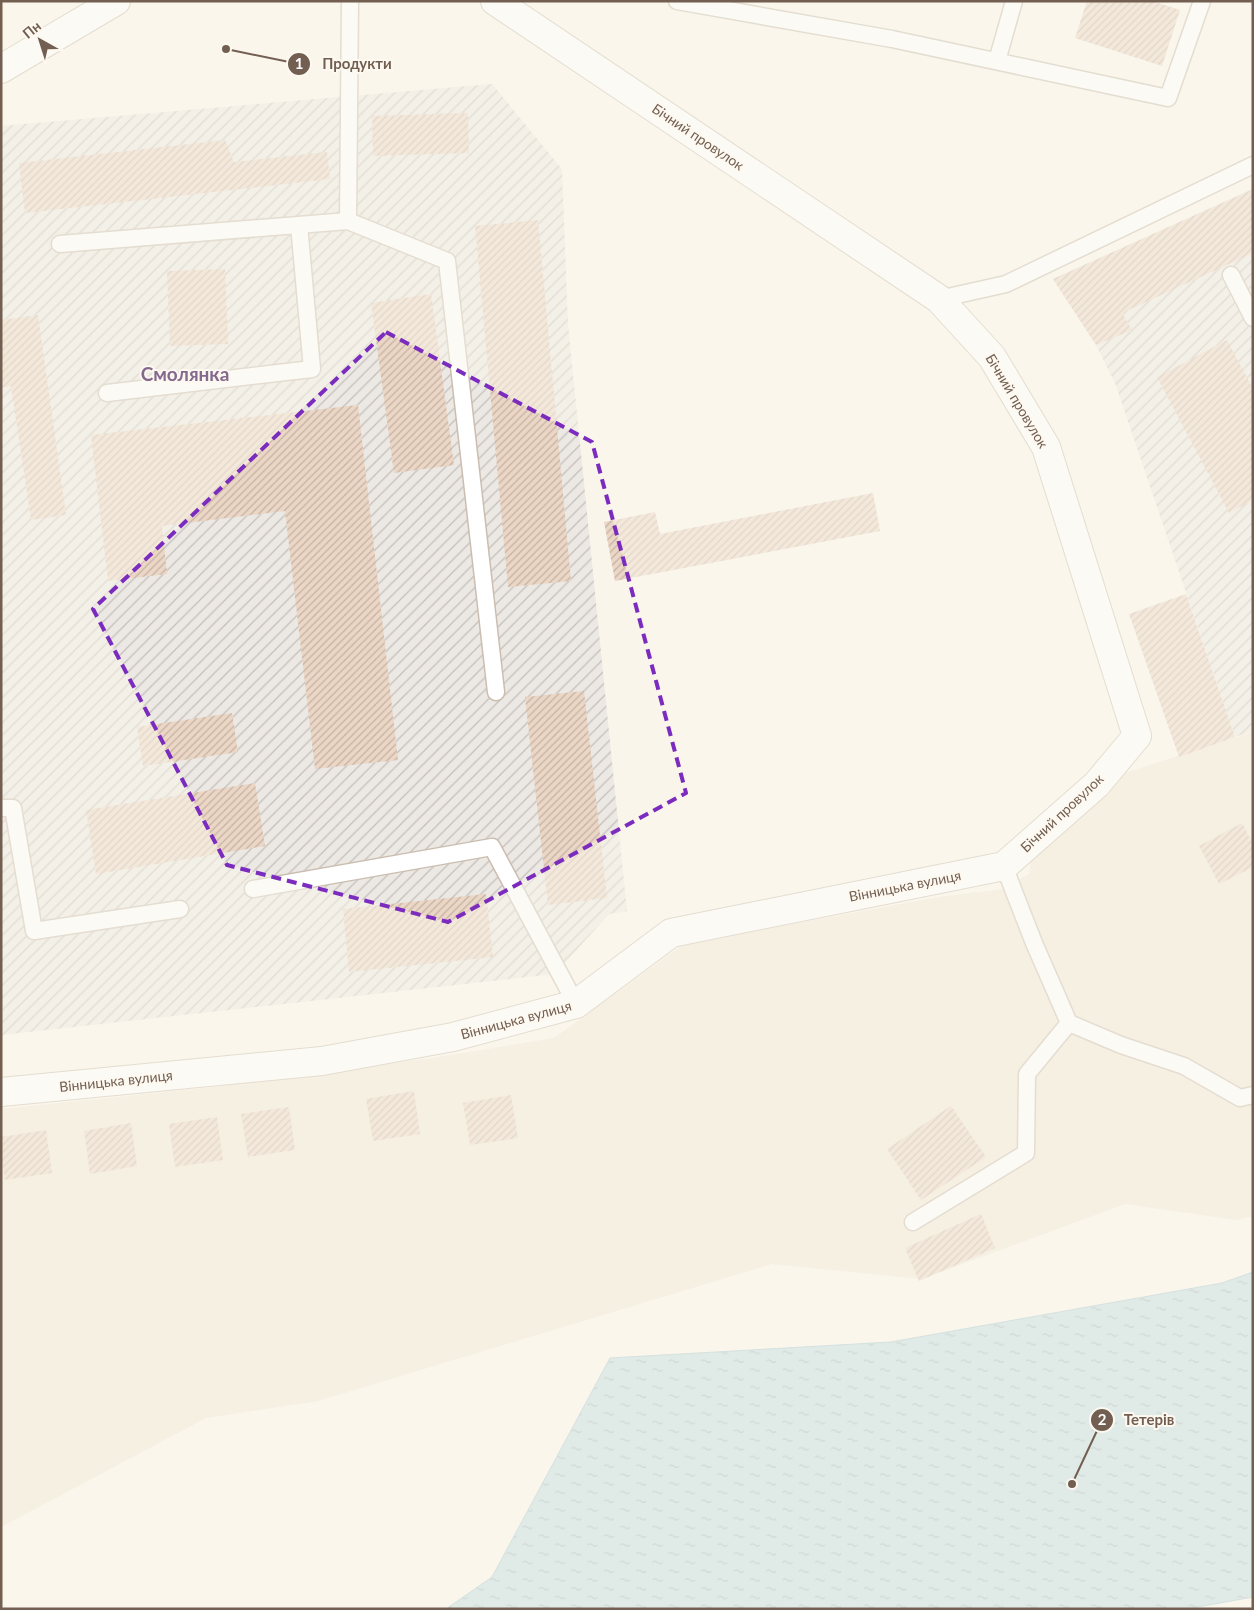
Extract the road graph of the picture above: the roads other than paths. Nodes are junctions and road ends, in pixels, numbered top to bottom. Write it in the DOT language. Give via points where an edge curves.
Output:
graph roads {
  1 [pos="116,1"];
  2 [pos="350,1"];
  3 [pos="495,1"];
  4 [pos="677,1"];
  5 [pos="1014,1"];
  6 [pos="1202,1"];
  7 [pos="997,62"];
  8 [pos="1,69"];
  9 [pos="1253,165"];
  10 [pos="348,221"];
  11 [pos="299,225"];
  12 [pos="60,244"];
  13 [pos="1232,275"];
  14 [pos="939,299"];
  15 [pos="1253,318"];
  16 [pos="107,393"];
  17 [pos="496,692"];
  18 [pos="1,808"];
  19 [pos="1004,866"];
  20 [pos="253,889"];
  21 [pos="180,910"];
  22 [pos="576,1004"];
  23 [pos="1069,1023"];
  24 [pos="1,1092"];
  25 [pos="1253,1095"];
  26 [pos="913,1222"];
  1 -- 8 [label="street"];
  2 -- 10 [label="lane"];
  3 -- 14 [label="street, Бічний провулок"];
  4 -- 7 [label="lane" via="892,39"];
  5 -- 7 [label="lane"];
  6 -- 7 [label="lane" via="1168,98"];
  9 -- 14 [label="lane" via="1006,284"];
  10 -- 11 [label="lane"];
  10 -- 17 [label="lane" via="446,261"];
  11 -- 12 [label="lane"];
  11 -- 16 [label="lane" via="312,368"];
  13 -- 15 [label="lane"];
  14 -- 19 [label="street, Бічний провулок" via="992,356 1046,447 1137,736 1097,784"];
  18 -- 21 [label="lane" via="12,808 34,931"];
  19 -- 22 [label="street, Вінницька вулиця" via="671,933"];
  19 -- 23 [label="lane"];
  20 -- 22 [label="lane" via="492,847"];
  22 -- 24 [label="street, Вінницька вулиця" via="453,1037 322,1061"];
  23 -- 25 [label="lane" via="1184,1066 1240,1098"];
  23 -- 26 [label="lane" via="1027,1074 1026,1153"];
}
